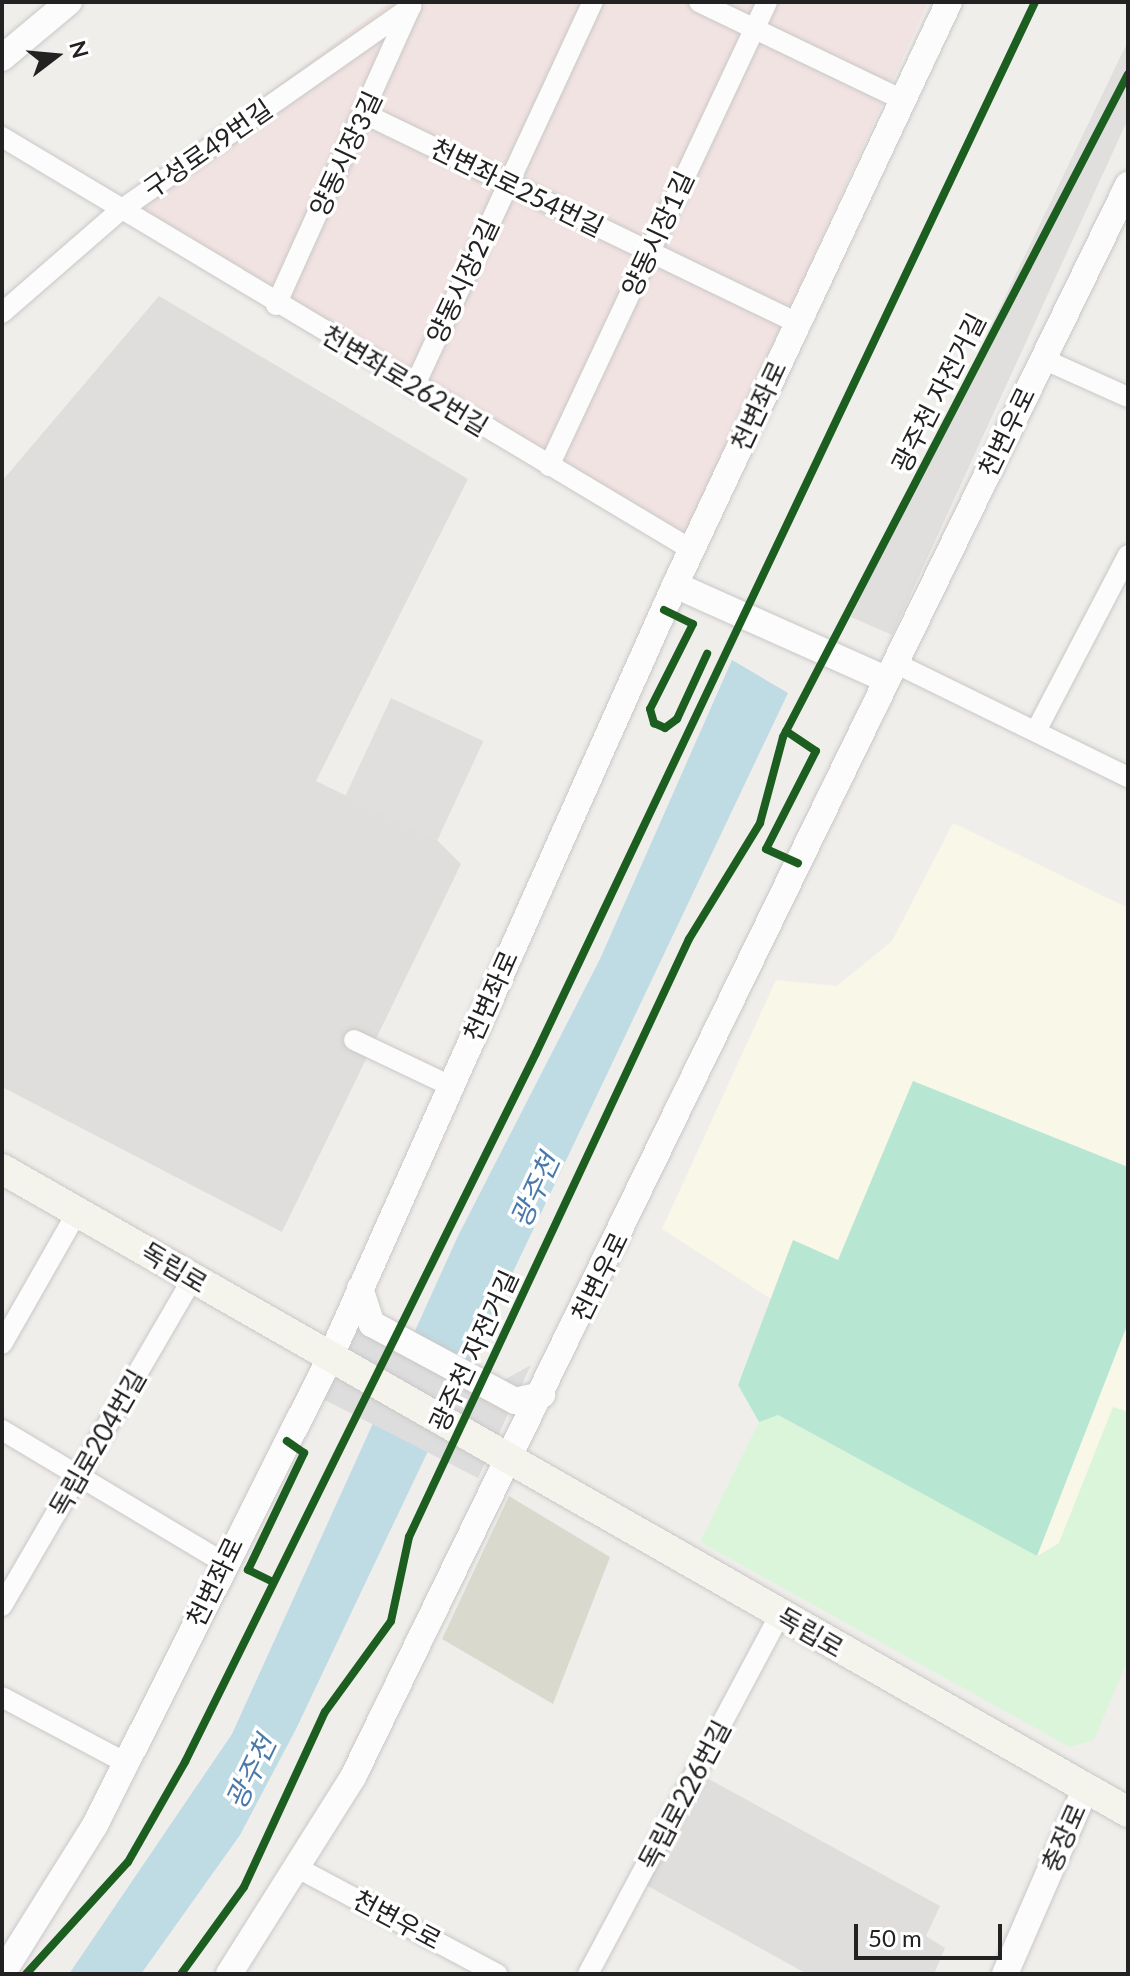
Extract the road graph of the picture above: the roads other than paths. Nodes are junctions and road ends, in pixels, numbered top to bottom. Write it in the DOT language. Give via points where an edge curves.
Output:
graph roads {
  1 [pos="69,2"];
  2 [pos="593,2"];
  3 [pos="699,2"];
  4 [pos="767,2"];
  5 [pos="949,2"];
  6 [pos="412,4"];
  7 [pos="754,30"];
  8 [pos="2,58"];
  9 [pos="903,100"];
  10 [pos="365,114"];
  11 [pos="2,137"];
  12 [pos="508,184"];
  13 [pos="1128,185"];
  14 [pos="118,212"];
  15 [pos="650,252"];
  16 [pos="276,305"];
  17 [pos="2,313"];
  18 [pos="798,323"];
  19 [pos="1043,359"];
  20 [pos="414,387"];
  21 [pos="1128,397"];
  22 [pos="549,466"];
  23 [pos="692,550"];
  24 [pos="1128,555"];
  25 [pos="675,585"];
  26 [pos="889,670"];
  27 [pos="1037,729"];
  28 [pos="1128,777"];
  29 [pos="354,1040"];
  30 [pos="451,1086"];
  31 [pos="2,1169"];
  32 [pos="78,1211"];
  33 [pos="192,1279"];
  34 [pos="360,1288"];
  35 [pos="2,1344"];
  36 [pos="337,1364"];
  37 [pos="542,1395"];
  38 [pos="2,1430"];
  39 [pos="501,1454"];
  40 [pos="80,1477"];
  41 [pos="224,1563"];
  42 [pos="2,1606"];
  43 [pos="780,1615"];
  44 [pos="2,1697"];
  45 [pos="128,1764"];
  46 [pos="1085,1790"];
  47 [pos="1128,1812"];
  48 [pos="296,1867"];
  49 [pos="2,1974"];
  50 [pos="229,1974"];
  51 [pos="497,1974"];
  52 [pos="588,1974"];
  53 [pos="1005,1974"];
  1 -- 8 [label="street"];
  2 -- 12 [label="street, 양동시장2길"];
  3 -- 7 [label="street"];
  4 -- 7 [label="street, 양동시장1길"];
  5 -- 9 [label="street, 천변좌로"];
  6 -- 10 [label="street, 양동시장3길"];
  6 -- 14 [label="street, 구성로49번길"];
  7 -- 9 [label="street"];
  7 -- 15 [label="street, 양동시장1길"];
  9 -- 18 [label="street, 천변좌로"];
  10 -- 12 [label="street, 천변좌로254번길"];
  10 -- 16 [label="street, 양동시장3길"];
  11 -- 14 [label="street, 구성로49번길"];
  12 -- 15 [label="street, 천변좌로254번길"];
  12 -- 20 [label="street, 양동시장2길"];
  13 -- 19 [label="street, 천변우로"];
  14 -- 16 [label="street, 천변좌로262번길"];
  14 -- 17 [label="street"];
  15 -- 18 [label="street, 천변좌로254번길"];
  15 -- 22 [label="street, 양동시장1길"];
  16 -- 20 [label="street, 천변좌로262번길"];
  18 -- 23 [label="street, 천변좌로"];
  19 -- 21 [label="street"];
  19 -- 26 [label="street, 천변우로"];
  20 -- 22 [label="street, 천변좌로262번길"];
  22 -- 23 [label="street, 천변좌로262번길"];
  23 -- 25 [label="street, 천변좌로"];
  24 -- 27 [label="street"];
  25 -- 26 [label="street"];
  25 -- 30 [label="street, 천변좌로"];
  26 -- 27 [label="street"];
  26 -- 37 [label="street, 천변우로"];
  27 -- 28 [label="street"];
  29 -- 30 [label="street"];
  30 -- 34 [label="street, 천변좌로"];
  31 -- 32 [label="main road, 독립로"];
  32 -- 33 [label="main road, 독립로"];
  32 -- 35 [label="street"];
  33 -- 36 [label="main road, 독립로"];
  33 -- 40 [label="street, 독립로204번길"];
  34 -- 36 [label="street, 천변좌로"];
  34 -- 37 [label="street" via="372,1324 515,1401"];
  36 -- 39 [label="main road, 독립로"];
  36 -- 41 [label="street, 천변좌로"];
  37 -- 39 [label="street, 천변우로"];
  38 -- 40 [label="street"];
  39 -- 43 [label="main road, 독립로"];
  39 -- 48 [label="street, 천변우로" via="353,1777"];
  40 -- 41 [label="street"];
  40 -- 42 [label="street, 독립로204번길"];
  41 -- 45 [label="street, 천변좌로"];
  43 -- 46 [label="main road, 독립로"];
  43 -- 52 [label="street, 독립로226번길"];
  44 -- 45 [label="street"];
  45 -- 49 [label="street, 천변좌로"];
  46 -- 47 [label="main road, 독립로"];
  46 -- 53 [label="street, 충장로"];
  48 -- 50 [label="street, 천변우로"];
  48 -- 51 [label="street, 천변우로"];
}
